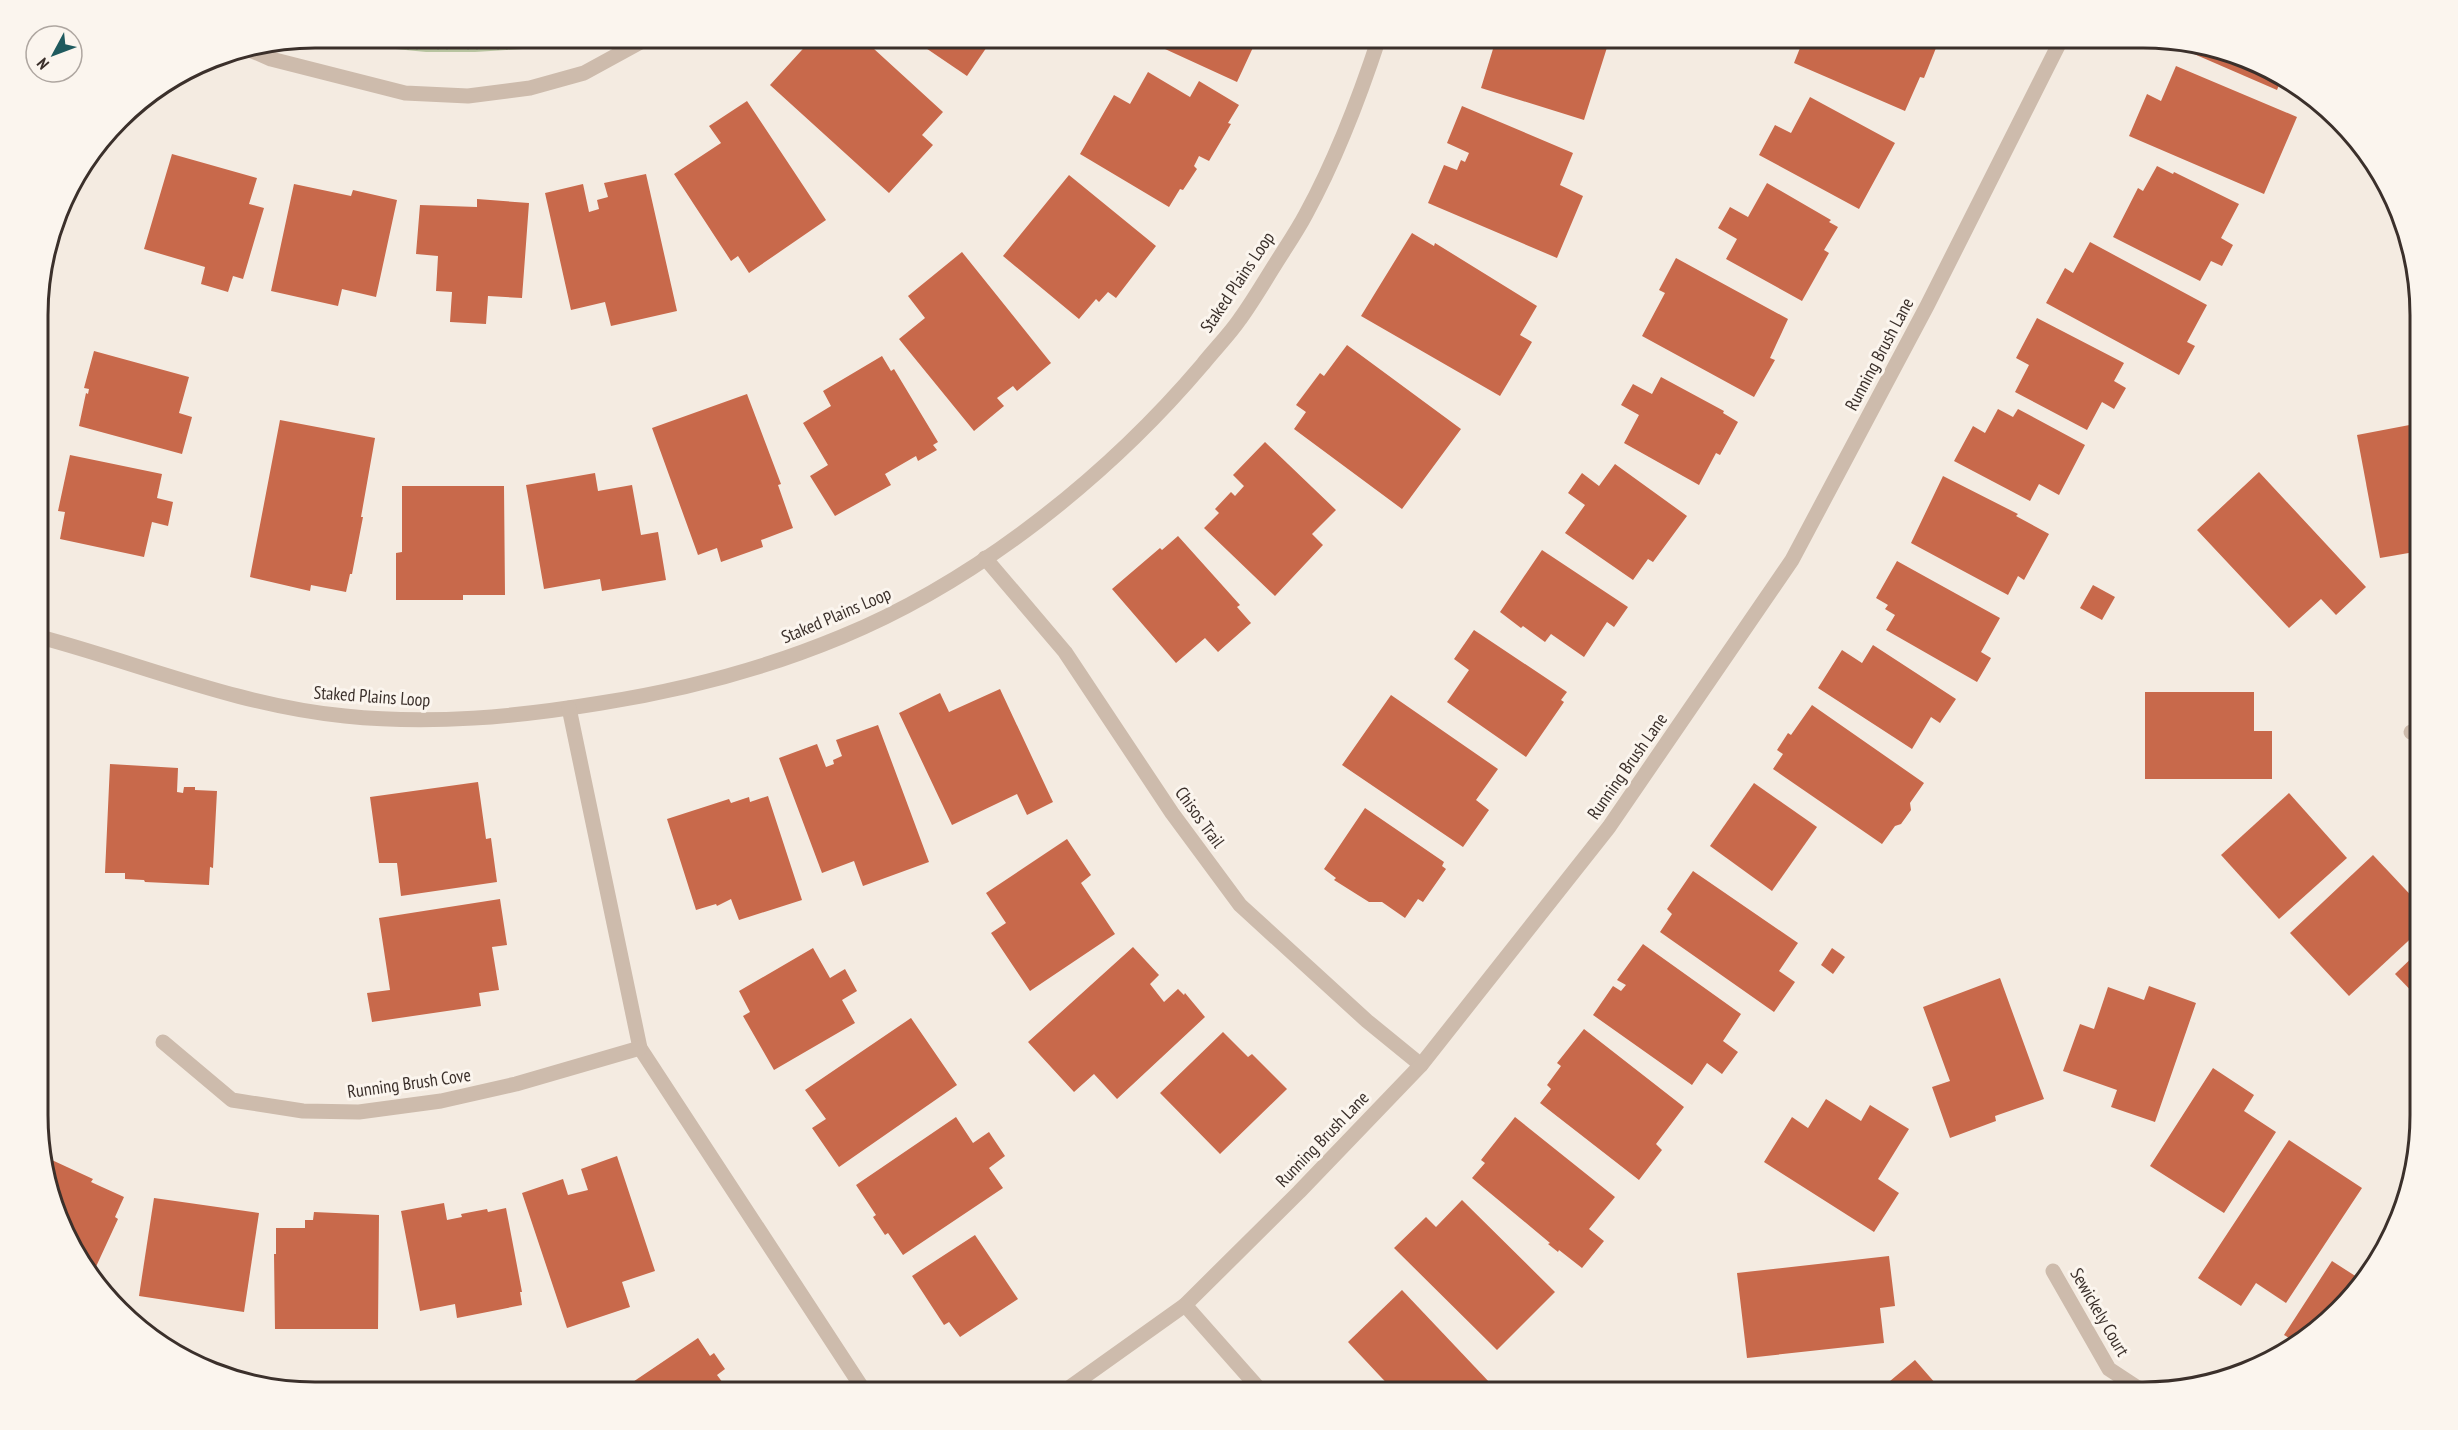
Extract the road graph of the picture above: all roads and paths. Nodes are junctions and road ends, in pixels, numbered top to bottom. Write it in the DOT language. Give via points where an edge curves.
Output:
graph roads {
  1 [pos="630,48"];
  2 [pos="1376,48"];
  3 [pos="2056,48"];
  4 [pos="259,54"];
  5 [pos="985,558"];
  6 [pos="48,639"];
  7 [pos="569,708"];
  8 [pos="163,1042"];
  9 [pos="640,1048"];
  10 [pos="1421,1065"];
  11 [pos="2054,1271"];
  12 [pos="1185,1305"];
  13 [pos="858,1382"];
  14 [pos="1077,1382"];
  15 [pos="1253,1382"];
  16 [pos="2129,1382"];
  1 -- 4 [label="street" via="584,73 530,88 468,96 405,93"];
  2 -- 5 [label="street, Staked Plains Loop" via="1353,116 1305,216 1239,321 1162,412 1072,494"];
  3 -- 10 [label="street, Running Brush Lane" via="1927,306 1792,560 1609,827"];
  5 -- 7 [label="street, Staked Plains Loop" via="906,605 844,636 784,659 662,693"];
  5 -- 10 [label="street, Chisos Trail" via="1065,652 1172,813 1240,905"];
  6 -- 7 [label="street, Staked Plains Loop" via="274,706 344,716 416,721 487,718"];
  7 -- 9 [label="street"];
  8 -- 9 [label="street, Running Brush Cove" via="232,1100 337,1112 441,1101"];
  9 -- 13 [label="street"];
  10 -- 12 [label="street, Running Brush Lane"];
  11 -- 16 [label="street, Sewickely Court" via="2109,1369"];
  12 -- 14 [label="street, Running Brush Lane"];
  12 -- 15 [label="street"];
}
